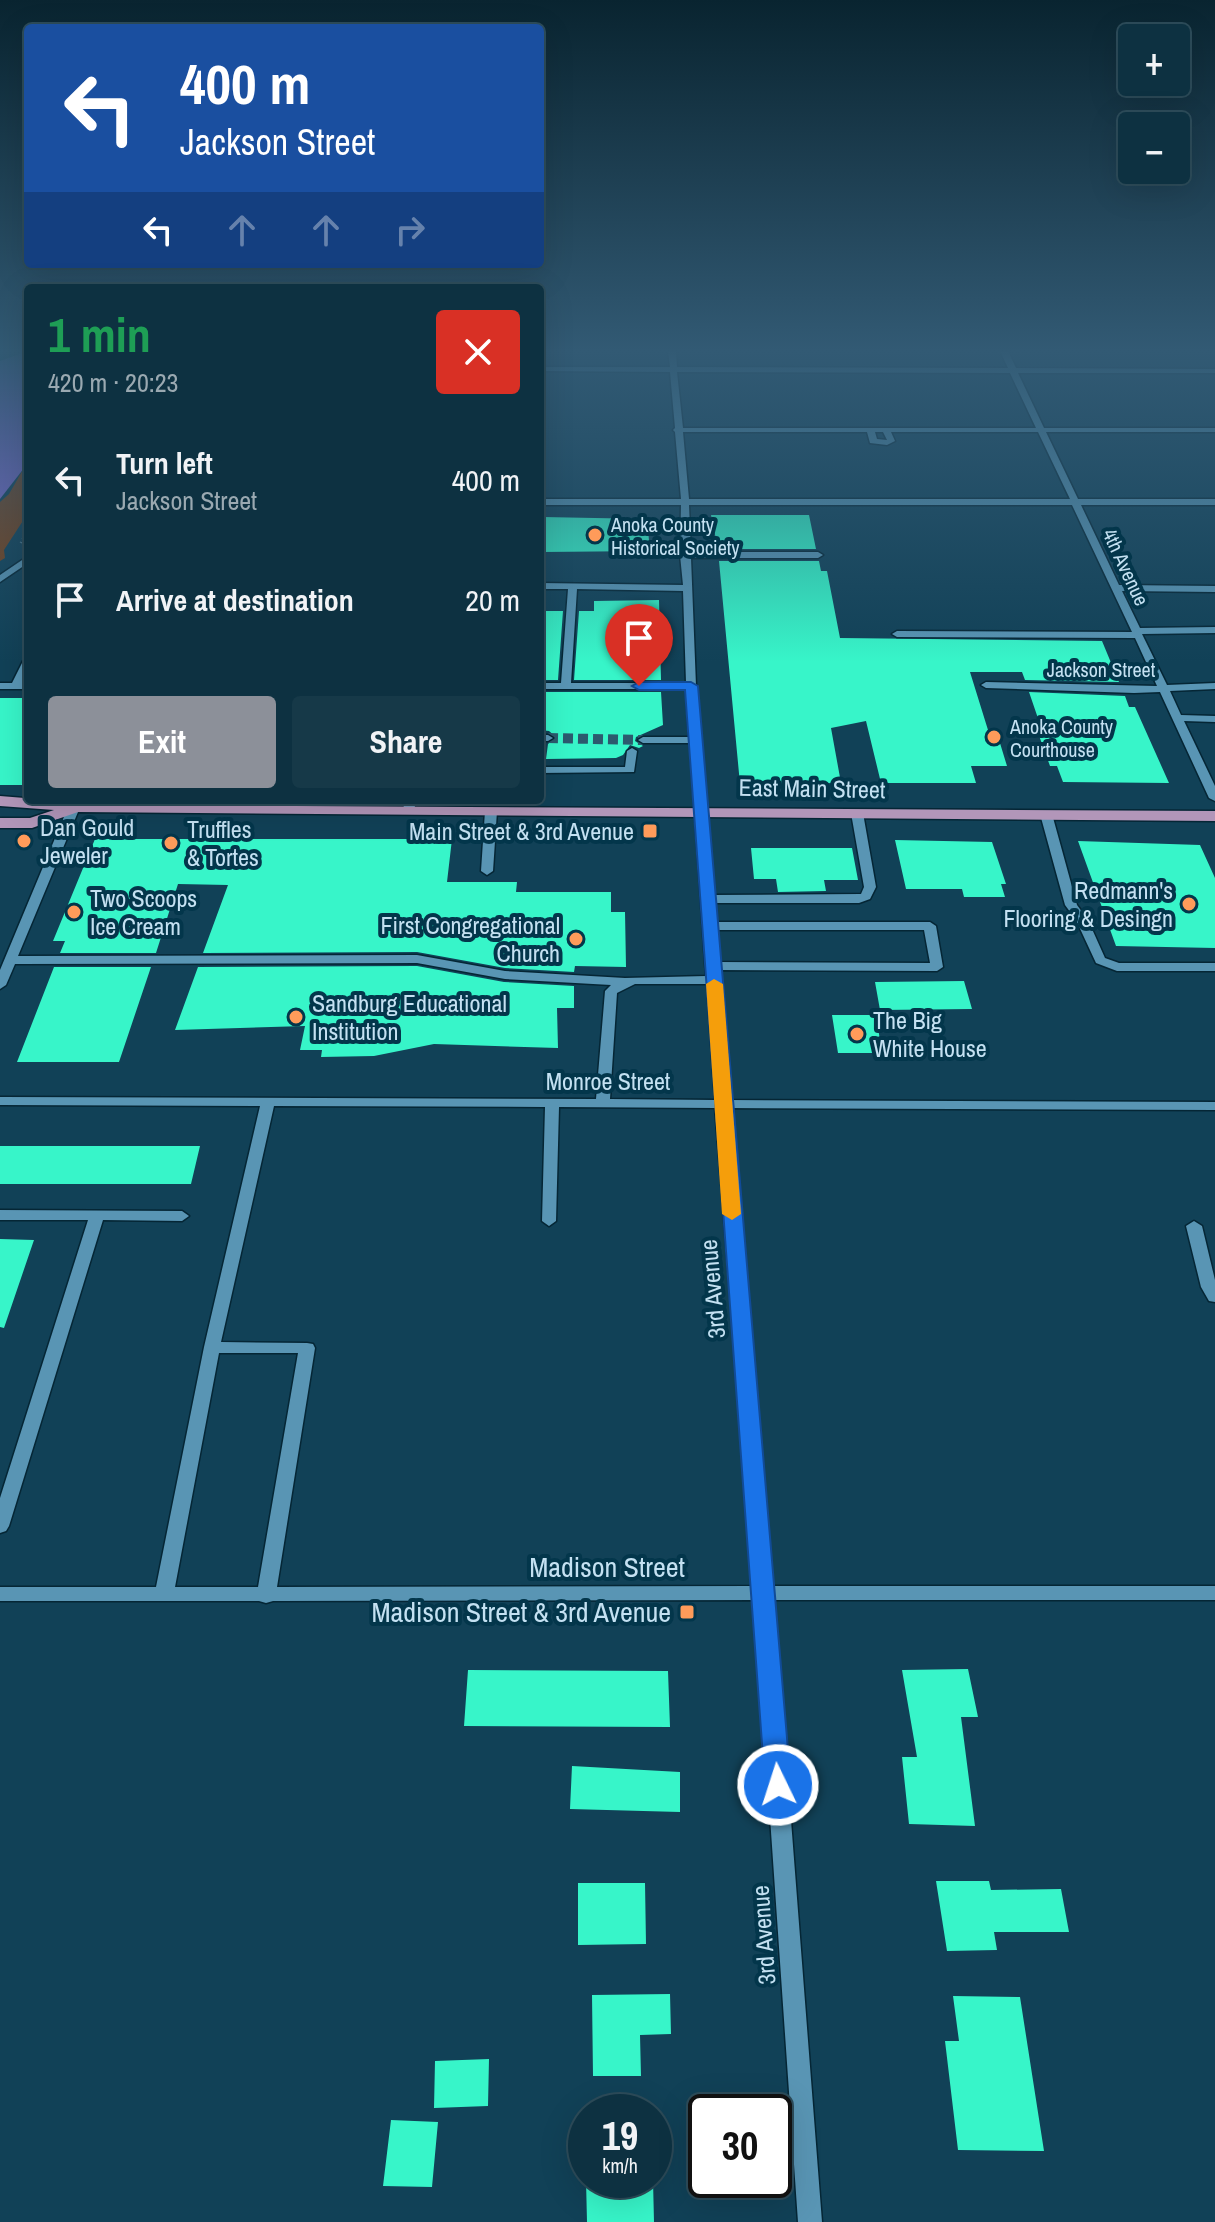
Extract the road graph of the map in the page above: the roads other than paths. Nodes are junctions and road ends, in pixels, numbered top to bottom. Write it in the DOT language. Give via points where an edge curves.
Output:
graph roads {
  1 [pos="680,455"];
  2 [pos="1052,455"];
  3 [pos="685,501"];
  4 [pos="544,502"];
  5 [pos="1075,502"];
  6 [pos="1215,502"];
  7 [pos="685,555"];
  8 [pos="818,555"];
  9 [pos="24,562"];
  10 [pos="0,579"];
  11 [pos="544,586"];
  12 [pos="573,586"];
  13 [pos="686,588"];
  14 [pos="1115,588"];
  15 [pos="1215,589"];
  16 [pos="1215,630"];
  17 [pos="1137,633"];
  18 [pos="897,634"];
  19 [pos="24,669"];
  20 [pos="986,685"];
  21 [pos="0,686"];
  22 [pos="16,686"];
  23 [pos="24,686"];
  24 [pos="544,686"];
  25 [pos="566,686"];
  26 [pos="691,686"];
  27 [pos="1215,686"];
  28 [pos="1164,687"];
  29 [pos="1178,718"];
  30 [pos="1215,719"];
  31 [pos="643,740"];
  32 [pos="696,740"];
  33 [pos="632,751"];
  34 [pos="544,770"];
  35 [pos="1215,798"];
  36 [pos="0,801"];
  37 [pos="24,801"];
  38 [pos="74,805"];
  39 [pos="410,805"];
  40 [pos="491,811"];
  41 [pos="702,811"];
  42 [pos="857,813"];
  43 [pos="1046,814"];
  44 [pos="1215,816"];
  45 [pos="0,823"];
  46 [pos="487,871"];
  47 [pos="709,899"];
  48 [pos="711,926"];
  49 [pos="1215,967"];
  50 [pos="4,972"];
  51 [pos="714,973"];
  52 [pos="625,982"];
  53 [pos="0,1101"];
  54 [pos="268,1103"];
  55 [pos="552,1103"];
  56 [pos="603,1103"];
  57 [pos="722,1104"];
  58 [pos="1215,1106"];
  59 [pos="0,1215"];
  60 [pos="97,1215"];
  61 [pos="182,1216"];
  62 [pos="549,1221"];
  63 [pos="1194,1226"];
  64 [pos="1215,1297"];
  65 [pos="212,1347"];
  66 [pos="0,1526"];
  67 [pos="1215,1593"];
  68 [pos="0,1594"];
  69 [pos="164,1595"];
  70 [pos="764,1595"];
  71 [pos="266,1596"];
  72 [pos="810,2222"];
  1 -- 3 [label="street, 3rd Avenue"];
  2 -- 5 [label="street, 4th Avenue"];
  3 -- 4 [label="street"];
  3 -- 5 [label="street"];
  3 -- 7 [label="street, 3rd Avenue"];
  5 -- 6 [label="street"];
  5 -- 14 [label="street, 4th Avenue"];
  7 -- 8 [label="street"];
  7 -- 13 [label="street, 3rd Avenue"];
  9 -- 10 [label="street"];
  11 -- 12 [label="street"];
  12 -- 13 [label="street"];
  12 -- 25 [label="street"];
  13 -- 26 [label="street, 3rd Avenue"];
  14 -- 15 [label="street"];
  14 -- 17 [label="street, 4th Avenue"];
  16 -- 17 [label="street"];
  17 -- 18 [label="street"];
  17 -- 28 [label="street, 4th Avenue"];
  19 -- 22 [label="street"];
  20 -- 28 [label="street, Jackson Street"];
  21 -- 22 [label="street"];
  22 -- 23 [label="street"];
  24 -- 25 [label="street"];
  25 -- 26 [label="street"];
  26 -- 32 [label="street, 3rd Avenue"];
  27 -- 28 [label="street, Jackson Street"];
  28 -- 29 [label="street, 4th Avenue"];
  29 -- 30 [label="street"];
  29 -- 35 [label="street, 4th Avenue"];
  31 -- 32 [label="street"];
  32 -- 41 [label="street, 3rd Avenue"];
  33 -- 34 [label="street" via="630,770"];
  36 -- 37 [label="main road, East Main Street"];
  38 -- 39 [label="main road, East Main Street"];
  38 -- 45 [label="main road, East Main Street" via="32,823"];
  38 -- 50 [label="street"];
  39 -- 40 [label="main road, East Main Street"];
  40 -- 41 [label="main road, East Main Street"];
  40 -- 46 [label="street"];
  41 -- 42 [label="main road, East Main Street"];
  41 -- 47 [label="street, 3rd Avenue"];
  42 -- 43 [label="main road, East Main Street"];
  42 -- 47 [label="street" via="870,887 866,896"];
  43 -- 44 [label="main road, East Main Street"];
  43 -- 49 [label="street" via="1071,905 1100,960 1117,967"];
  47 -- 48 [label="street, 3rd Avenue"];
  48 -- 51 [label="street, 3rd Avenue"];
  48 -- 51 [label="street" via="930,926 937,967"];
  50 -- 52 [label="street" via="402,958 505,975"];
  51 -- 52 [label="street"];
  51 -- 57 [label="street, 3rd Avenue"];
  52 -- 56 [label="street" via="611,991"];
  53 -- 54 [label="street, Monroe Street"];
  54 -- 55 [label="street, Monroe Street"];
  54 -- 65 [label="street"];
  55 -- 56 [label="street, Monroe Street"];
  55 -- 62 [label="street"];
  56 -- 57 [label="street, Monroe Street"];
  57 -- 58 [label="street, Monroe Street"];
  57 -- 70 [label="street, 3rd Avenue"];
  59 -- 60 [label="street"];
  60 -- 61 [label="street"];
  60 -- 66 [label="street"];
  63 -- 64 [label="street"];
  65 -- 69 [label="street"];
  65 -- 71 [label="street" via="307,1348"];
  67 -- 70 [label="street, Madison Street"];
  68 -- 69 [label="street, Madison Street"];
  69 -- 71 [label="street, Madison Street"];
  70 -- 71 [label="street, Madison Street"];
  70 -- 72 [label="street, 3rd Avenue"];
}
